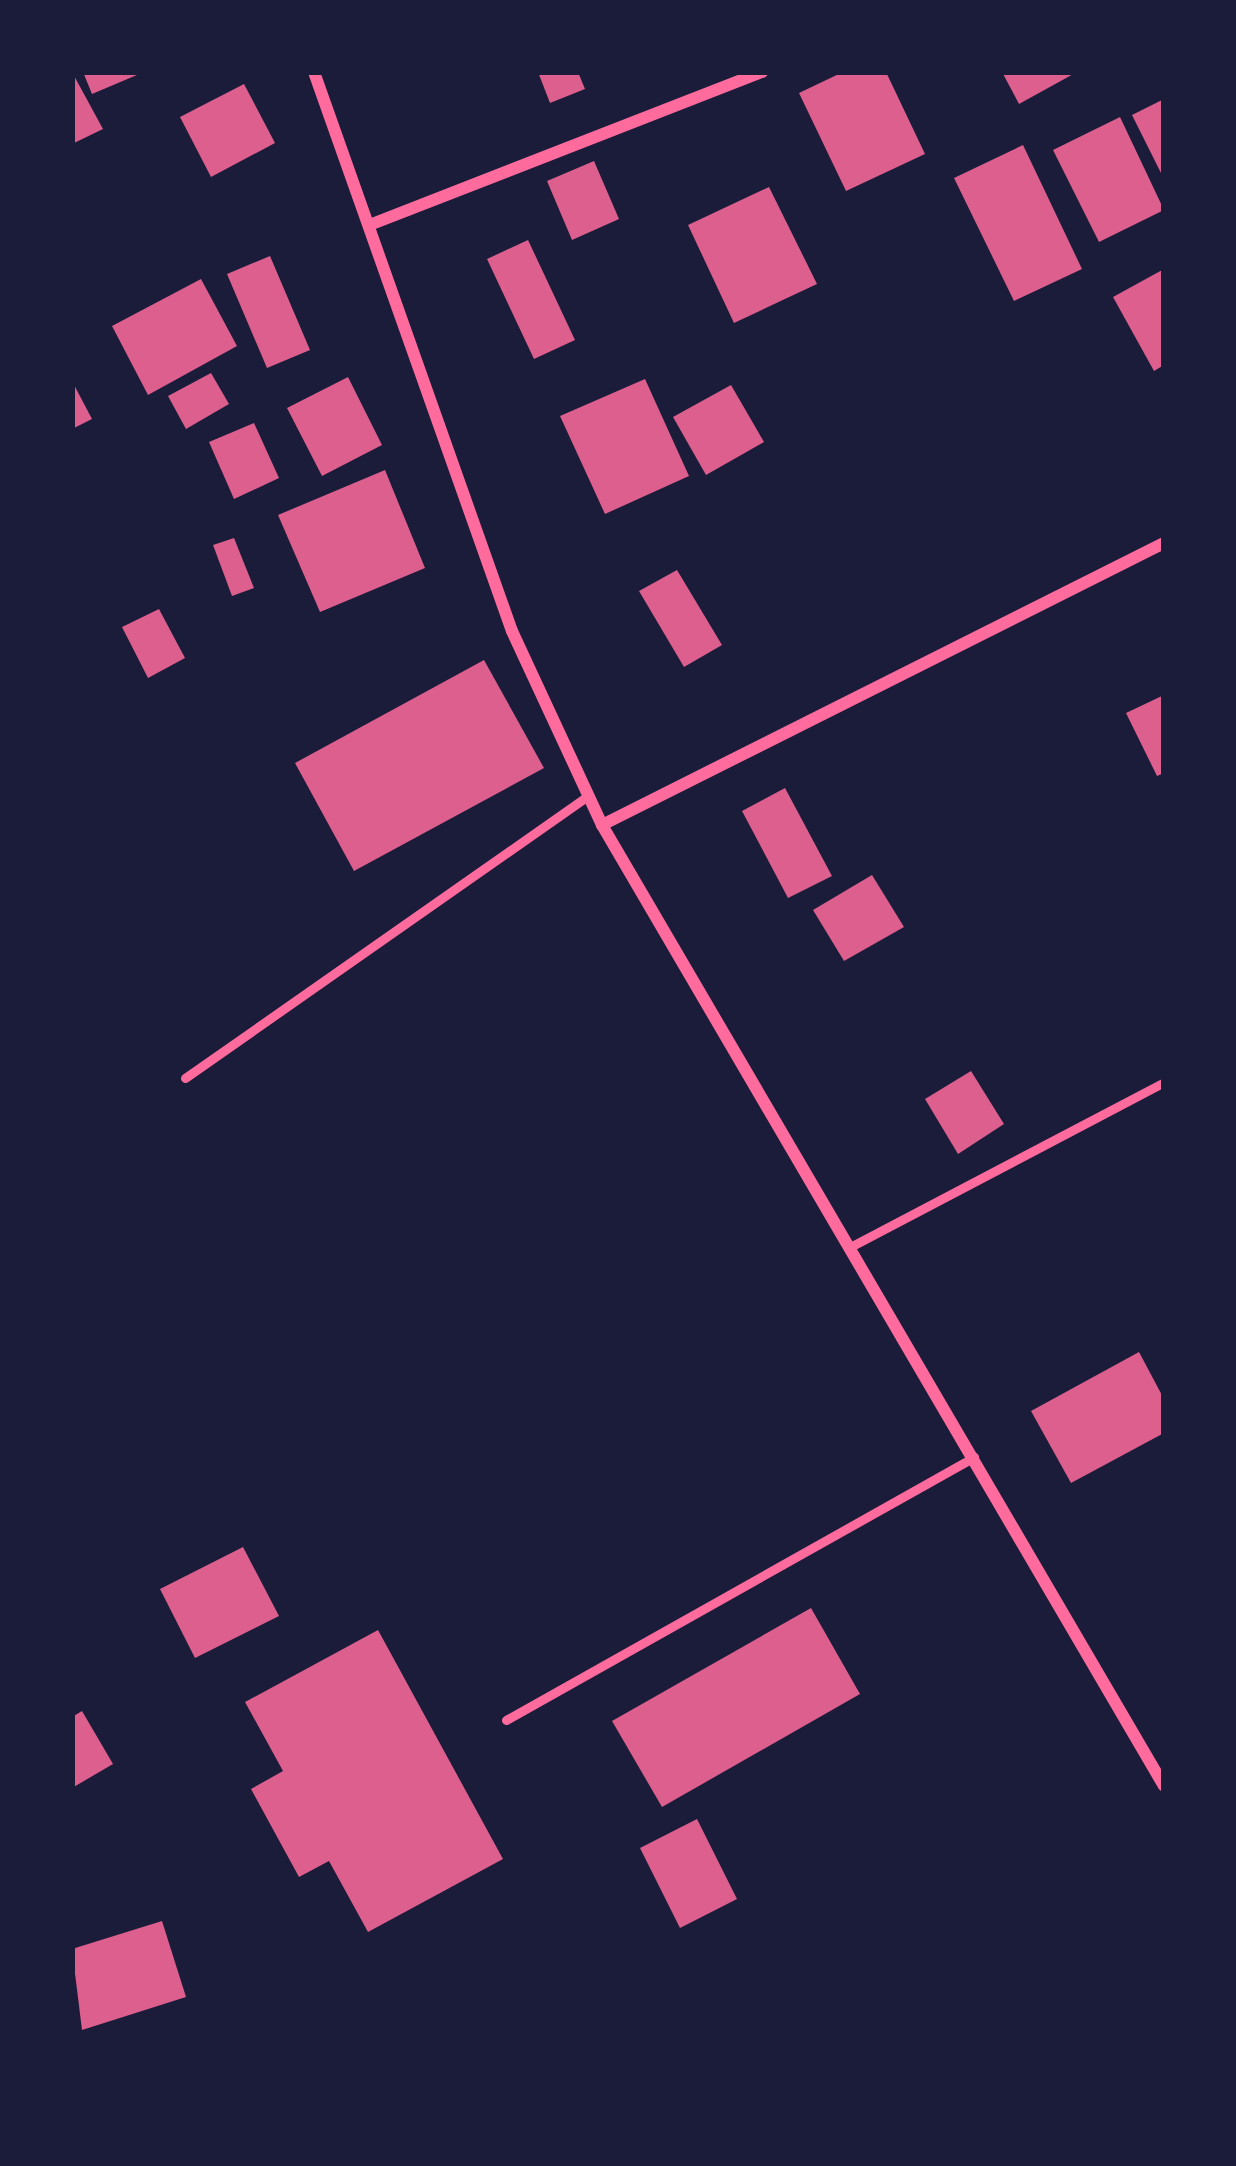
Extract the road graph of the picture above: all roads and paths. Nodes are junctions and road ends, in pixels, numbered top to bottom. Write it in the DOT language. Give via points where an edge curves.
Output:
graph roads {
  1 [pos="314,72"];
  2 [pos="762,72"];
  3 [pos="372,224"];
  4 [pos="1164,543"];
  5 [pos="588,796"];
  6 [pos="602,825"];
  7 [pos="185,1078"];
  8 [pos="1164,1082"];
  9 [pos="852,1246"];
  10 [pos="974,1457"];
  11 [pos="506,1720"];
  12 [pos="1164,1786"];
  1 -- 3 [label="street"];
  2 -- 3 [label="street"];
  3 -- 5 [label="street" via="512,631"];
  4 -- 6 [label="street"];
  5 -- 6 [label="street"];
  5 -- 7 [label="lane"];
  6 -- 9 [label="street"];
  8 -- 9 [label="lane"];
  9 -- 10 [label="street"];
  10 -- 11 [label="lane"];
  10 -- 12 [label="street"];
}
